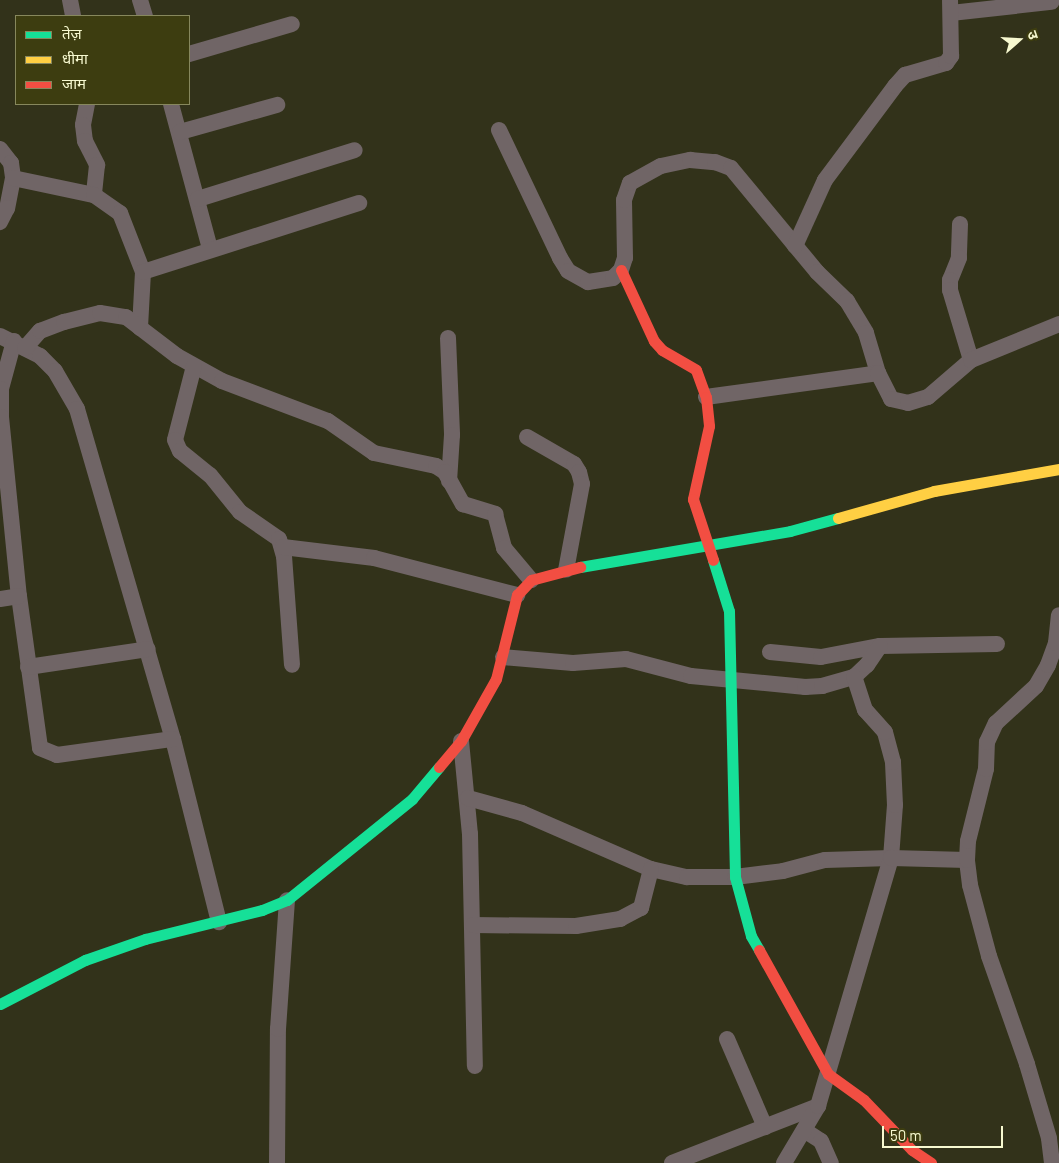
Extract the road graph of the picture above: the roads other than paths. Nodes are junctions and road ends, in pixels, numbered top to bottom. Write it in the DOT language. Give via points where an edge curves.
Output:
graph roads {
  1 [pos="70,0"];
  2 [pos="140,0"];
  3 [pos="1051,2"];
  4 [pos="950,6"];
  5 [pos="73,15"];
  6 [pos="145,15"];
  7 [pos="292,24"];
  8 [pos="190,54"];
  9 [pos="86,105"];
  10 [pos="171,105"];
  11 [pos="276,105"];
  12 [pos="499,130"];
  13 [pos="180,132"];
  14 [pos="0,149"];
  15 [pos="355,150"];
  16 [pos="13,178"];
  17 [pos="94,195"];
  18 [pos="198,199"];
  19 [pos="359,203"];
  20 [pos="0,222"];
  21 [pos="960,224"];
  22 [pos="795,246"];
  23 [pos="210,249"];
  24 [pos="622,270"];
  25 [pos="143,272"];
  26 [pos="1059,324"];
  27 [pos="140,328"];
  28 [pos="23,338"];
  29 [pos="448,338"];
  30 [pos="971,360"];
  31 [pos="194,366"];
  32 [pos="878,374"];
  33 [pos="706,397"];
  34 [pos="527,438"];
  35 [pos="1059,469"];
  36 [pos="449,481"];
  37 [pos="4,502"];
  38 [pos="708,546"];
  39 [pos="283,547"];
  40 [pos="566,570"];
  41 [pos="531,580"];
  42 [pos="517,595"];
  43 [pos="19,596"];
  44 [pos="0,599"];
  45 [pos="1059,615"];
  46 [pos="997,644"];
  47 [pos="1057,644"];
  48 [pos="880,646"];
  49 [pos="148,649"];
  50 [pos="770,652"];
  51 [pos="503,657"];
  52 [pos="292,664"];
  53 [pos="28,667"];
  54 [pos="854,676"];
  55 [pos="731,680"];
  56 [pos="173,739"];
  57 [pos="462,741"];
  58 [pos="468,798"];
  59 [pos="891,858"];
  60 [pos="967,860"];
  61 [pos="651,869"];
  62 [pos="736,877"];
  63 [pos="287,900"];
  64 [pos="219,922"];
  65 [pos="474,925"];
  66 [pos="0,1004"];
  67 [pos="728,1039"];
  68 [pos="475,1066"];
  69 [pos="828,1074"];
  70 [pos="818,1106"];
  71 [pos="765,1126"];
  72 [pos="804,1130"];
  73 [pos="277,1163"];
  74 [pos="672,1163"];
  75 [pos="784,1163"];
  76 [pos="831,1163"];
  77 [pos="931,1163"];
  78 [pos="1052,1163"];
  1 -- 5 [label="street"];
  2 -- 6 [label="street"];
  3 -- 4 [label="street"];
  4 -- 22 [label="street" via="951,56 946,63 905,75 895,86 825,180"];
  7 -- 8 [label="street"];
  9 -- 17 [label="street" via="85,141 97,165"];
  10 -- 13 [label="street"];
  11 -- 13 [label="street"];
  12 -- 24 [label="street" via="568,270 588,282 613,278"];
  13 -- 18 [label="street"];
  14 -- 16 [label="street" via="11,164"];
  15 -- 18 [label="street"];
  16 -- 17 [label="street"];
  16 -- 20 [label="street" via="7,208"];
  17 -- 25 [label="street" via="120,213"];
  18 -- 23 [label="street"];
  19 -- 23 [label="street"];
  21 -- 30 [label="street" via="959,258 950,280 950,290"];
  22 -- 24 [label="street" via="731,168 715,162 690,160 661,166 630,183 624,200 625,258"];
  22 -- 32 [label="street" via="847,300 866,333"];
  23 -- 25 [label="street"];
  24 -- 33 [label="street" via="654,341 662,350 696,370"];
  25 -- 27 [label="street"];
  26 -- 30 [label="street"];
  27 -- 28 [label="street" via="126,317 113,313 64,322"];
  27 -- 31 [label="street"];
  28 -- 37 [label="street" via="1,389"];
  28 -- 49 [label="street" via="55,370 77,408"];
  29 -- 36 [label="street" via="452,435"];
  30 -- 32 [label="street" via="928,397 908,403 891,400"];
  31 -- 36 [label="street" via="222,381 328,421 374,453 436,466"];
  31 -- 39 [label="street" via="176,429 180,451 210,475 240,512 278,539"];
  32 -- 33 [label="street"];
  33 -- 38 [label="street" via="709,426 693,499"];
  34 -- 40 [label="street" via="574,464 579,472 582,484"];
  35 -- 38 [label="street" via="934,491 790,531"];
  36 -- 41 [label="street" via="464,504 494,514 504,548"];
  37 -- 43 [label="street"];
  38 -- 40 [label="street"];
  38 -- 55 [label="street" via="729,611"];
  39 -- 42 [label="street" via="374,558"];
  39 -- 52 [label="street"];
  40 -- 41 [label="street"];
  41 -- 42 [label="street"];
  42 -- 51 [label="street" via="505,636"];
  43 -- 44 [label="street"];
  43 -- 53 [label="street"];
  45 -- 47 [label="street"];
  46 -- 48 [label="street"];
  47 -- 60 [label="street" via="1036,686 996,723 987,742 986,769 968,841"];
  48 -- 50 [label="street" via="821,657"];
  48 -- 54 [label="street" via="867,665"];
  49 -- 53 [label="street"];
  49 -- 56 [label="street"];
  51 -- 55 [label="street" via="573,663 626,659 691,676"];
  51 -- 57 [label="street" via="496,679"];
  53 -- 56 [label="street" via="36,737 40,748 47,753 57,755"];
  54 -- 55 [label="street" via="831,684 805,687"];
  54 -- 59 [label="street" via="865,710 885,732 893,762 895,805"];
  55 -- 62 [label="street"];
  56 -- 64 [label="street"];
  57 -- 58 [label="street"];
  57 -- 63 [label="street" via="412,799"];
  58 -- 61 [label="street" via="522,813"];
  58 -- 65 [label="street"];
  59 -- 60 [label="street"];
  59 -- 62 [label="street" via="825,860 783,871"];
  59 -- 69 [label="street"];
  60 -- 78 [label="street" via="970,885 989,956 1028,1064 1049,1138"];
  61 -- 62 [label="street" via="687,877"];
  61 -- 65 [label="street" via="641,908 620,919 576,926"];
  62 -- 69 [label="street" via="751,936 761,959"];
  63 -- 64 [label="street"];
  63 -- 73 [label="street" via="278,1029"];
  64 -- 66 [label="street" via="145,939 85,960"];
  65 -- 68 [label="street"];
  67 -- 71 [label="street"];
  69 -- 70 [label="street"];
  69 -- 77 [label="street" via="864,1100 912,1150"];
  70 -- 71 [label="street"];
  70 -- 72 [label="street"];
  71 -- 74 [label="street"];
  72 -- 75 [label="street"];
  72 -- 76 [label="street" via="821,1141"];
}
